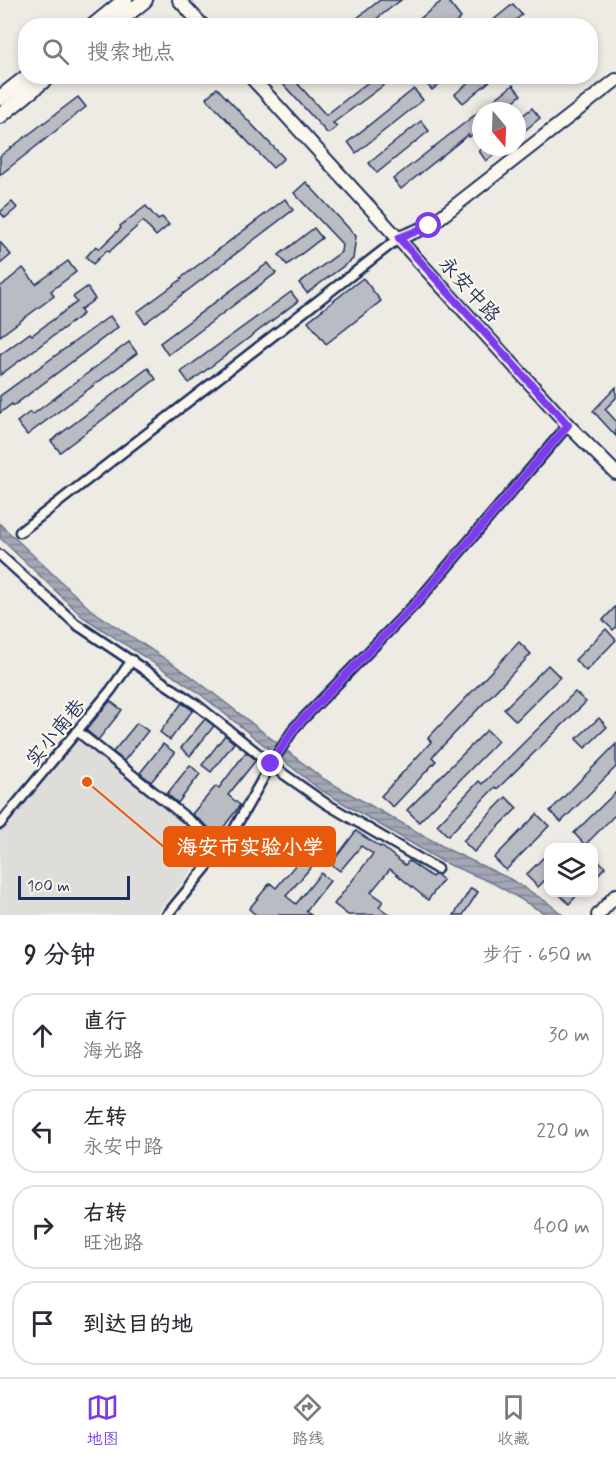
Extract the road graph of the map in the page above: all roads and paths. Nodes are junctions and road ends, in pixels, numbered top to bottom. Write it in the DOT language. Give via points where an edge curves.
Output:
graph roads {
  1 [pos="125,0"];
  2 [pos="145,0"];
  3 [pos="179,0"];
  4 [pos="103,18"];
  5 [pos="123,18"];
  6 [pos="196,18"];
  7 [pos="616,80"];
  8 [pos="18,84"];
  9 [pos="39,84"];
  10 [pos="257,84"];
  11 [pos="0,98"];
  12 [pos="0,116"];
  13 [pos="399,238"];
  14 [pos="568,425"];
  15 [pos="616,473"];
  16 [pos="20,532"];
  17 [pos="0,555"];
  18 [pos="132,660"];
  19 [pos="77,731"];
  20 [pos="271,764"];
  21 [pos="0,824"];
  22 [pos="224,847"];
  23 [pos="437,869"];
  24 [pos="616,896"];
  25 [pos="167,915"];
  26 [pos="598,915"];
  1 -- 4 [label="main road"];
  2 -- 5 [label="main road"];
  3 -- 6 [label="street"];
  7 -- 13 [label="street" via="429,226"];
  8 -- 11 [label="main road"];
  9 -- 12 [label="main road"];
  10 -- 13 [label="street, 永安中路"];
  13 -- 14 [label="street, 永安中路"];
  13 -- 16 [label="street"];
  14 -- 15 [label="street, 永安中路"];
  14 -- 20 [label="street" via="418,601 295,727"];
  17 -- 18 [label="street" via="76,624"];
  18 -- 19 [label="street, 实小南巷"];
  18 -- 20 [label="street"];
  19 -- 21 [label="street, 实小南巷"];
  19 -- 22 [label="street"];
  20 -- 22 [label="street"];
  20 -- 23 [label="street" via="325,803"];
  22 -- 25 [label="street"];
  24 -- 26 [label="street"];
}
